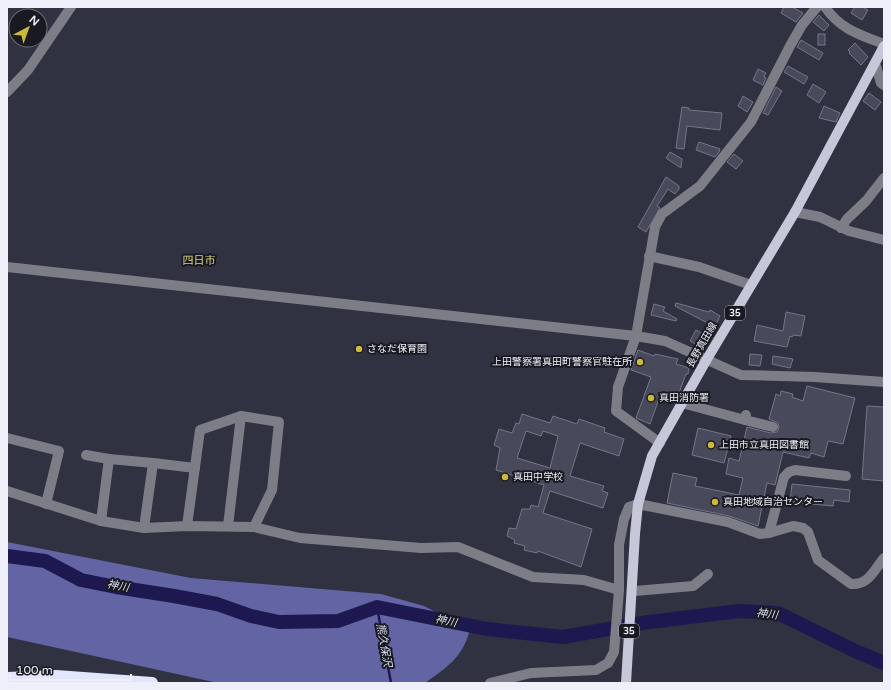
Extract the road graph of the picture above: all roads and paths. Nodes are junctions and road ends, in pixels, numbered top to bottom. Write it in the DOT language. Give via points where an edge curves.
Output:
graph roads {
  1 [pos="71,7"];
  2 [pos="817,7"];
  3 [pos="824,7"];
  4 [pos="884,45"];
  5 [pos="875,63"];
  6 [pos="884,86"];
  7 [pos="7,92"];
  8 [pos="884,178"];
  9 [pos="795,212"];
  10 [pos="841,228"];
  11 [pos="884,240"];
  12 [pos="649,256"];
  13 [pos="7,267"];
  14 [pos="751,285"];
  15 [pos="636,336"];
  16 [pos="707,359"];
  17 [pos="884,382"];
  18 [pos="682,403"];
  19 [pos="241,416"];
  20 [pos="772,427"];
  21 [pos="7,438"];
  22 [pos="660,443"];
  23 [pos="86,455"];
  24 [pos="109,459"];
  25 [pos="153,463"];
  26 [pos="195,468"];
  27 [pos="846,476"];
  28 [pos="7,491"];
  29 [pos="46,504"];
  30 [pos="638,504"];
  31 [pos="101,521"];
  32 [pos="187,526"];
  33 [pos="228,526"];
  34 [pos="254,527"];
  35 [pos="144,528"];
  36 [pos="769,532"];
  37 [pos="884,558"];
  38 [pos="708,574"];
  39 [pos="619,590"];
  40 [pos="633,592"];
  41 [pos="7,678"];
  42 [pos="152,683"];
  43 [pos="490,683"];
  44 [pos="626,683"];
  1 -- 7 [label="street" via="28,70"];
  2 -- 12 [label="street" via="790,46 751,122 700,186 662,214 655,227"];
  3 -- 4 [label="street" via="833,20"];
  4 -- 5 [label="main road, 長野真田線 / 35"];
  5 -- 6 [label="street"];
  5 -- 9 [label="main road, 長野真田線 / 35"];
  8 -- 10 [label="street"];
  9 -- 10 [label="street" via="820,218"];
  9 -- 14 [label="main road, 長野真田線 / 35"];
  10 -- 11 [label="street"];
  12 -- 14 [label="street" via="699,267"];
  12 -- 15 [label="street"];
  13 -- 15 [label="street"];
  14 -- 16 [label="main road, 長野真田線 / 35"];
  15 -- 16 [label="street" via="665,341"];
  15 -- 22 [label="street" via="618,387 616,411"];
  16 -- 17 [label="street" via="742,375"];
  16 -- 18 [label="main road, 長野真田線 / 35"];
  18 -- 20 [label="street" via="746,417"];
  18 -- 22 [label="main road, 長野真田線 / 35"];
  19 -- 26 [label="street" via="200,430"];
  19 -- 33 [label="street"];
  19 -- 34 [label="street" via="279,422 272,490"];
  21 -- 29 [label="street" via="59,451"];
  22 -- 30 [label="main road, 長野真田線 / 35" via="652,456"];
  23 -- 24 [label="street"];
  24 -- 25 [label="street"];
  24 -- 31 [label="street"];
  25 -- 26 [label="street"];
  25 -- 35 [label="street"];
  26 -- 32 [label="street"];
  27 -- 36 [label="street" via="795,470 789,472 784,477"];
  28 -- 29 [label="street"];
  29 -- 31 [label="street"];
  30 -- 36 [label="street" via="728,522 760,534"];
  30 -- 39 [label="street" via="629,507 621,530 618,545"];
  30 -- 40 [label="main road, 長野真田線 / 35"];
  31 -- 35 [label="street"];
  32 -- 33 [label="street"];
  32 -- 35 [label="street"];
  33 -- 34 [label="street"];
  34 -- 39 [label="street" via="300,538 421,548 458,547 533,577 584,580"];
  36 -- 37 [label="street" via="792,526 803,528 808,532 818,560 851,584 862,583 870,578"];
  38 -- 40 [label="street" via="693,586"];
  39 -- 43 [label="street" via="614,652 608,663 596,670 531,673"];
  40 -- 44 [label="main road, 長野真田線 / 35"];
  41 -- 42 [label="highway" via="56,676"];
}
